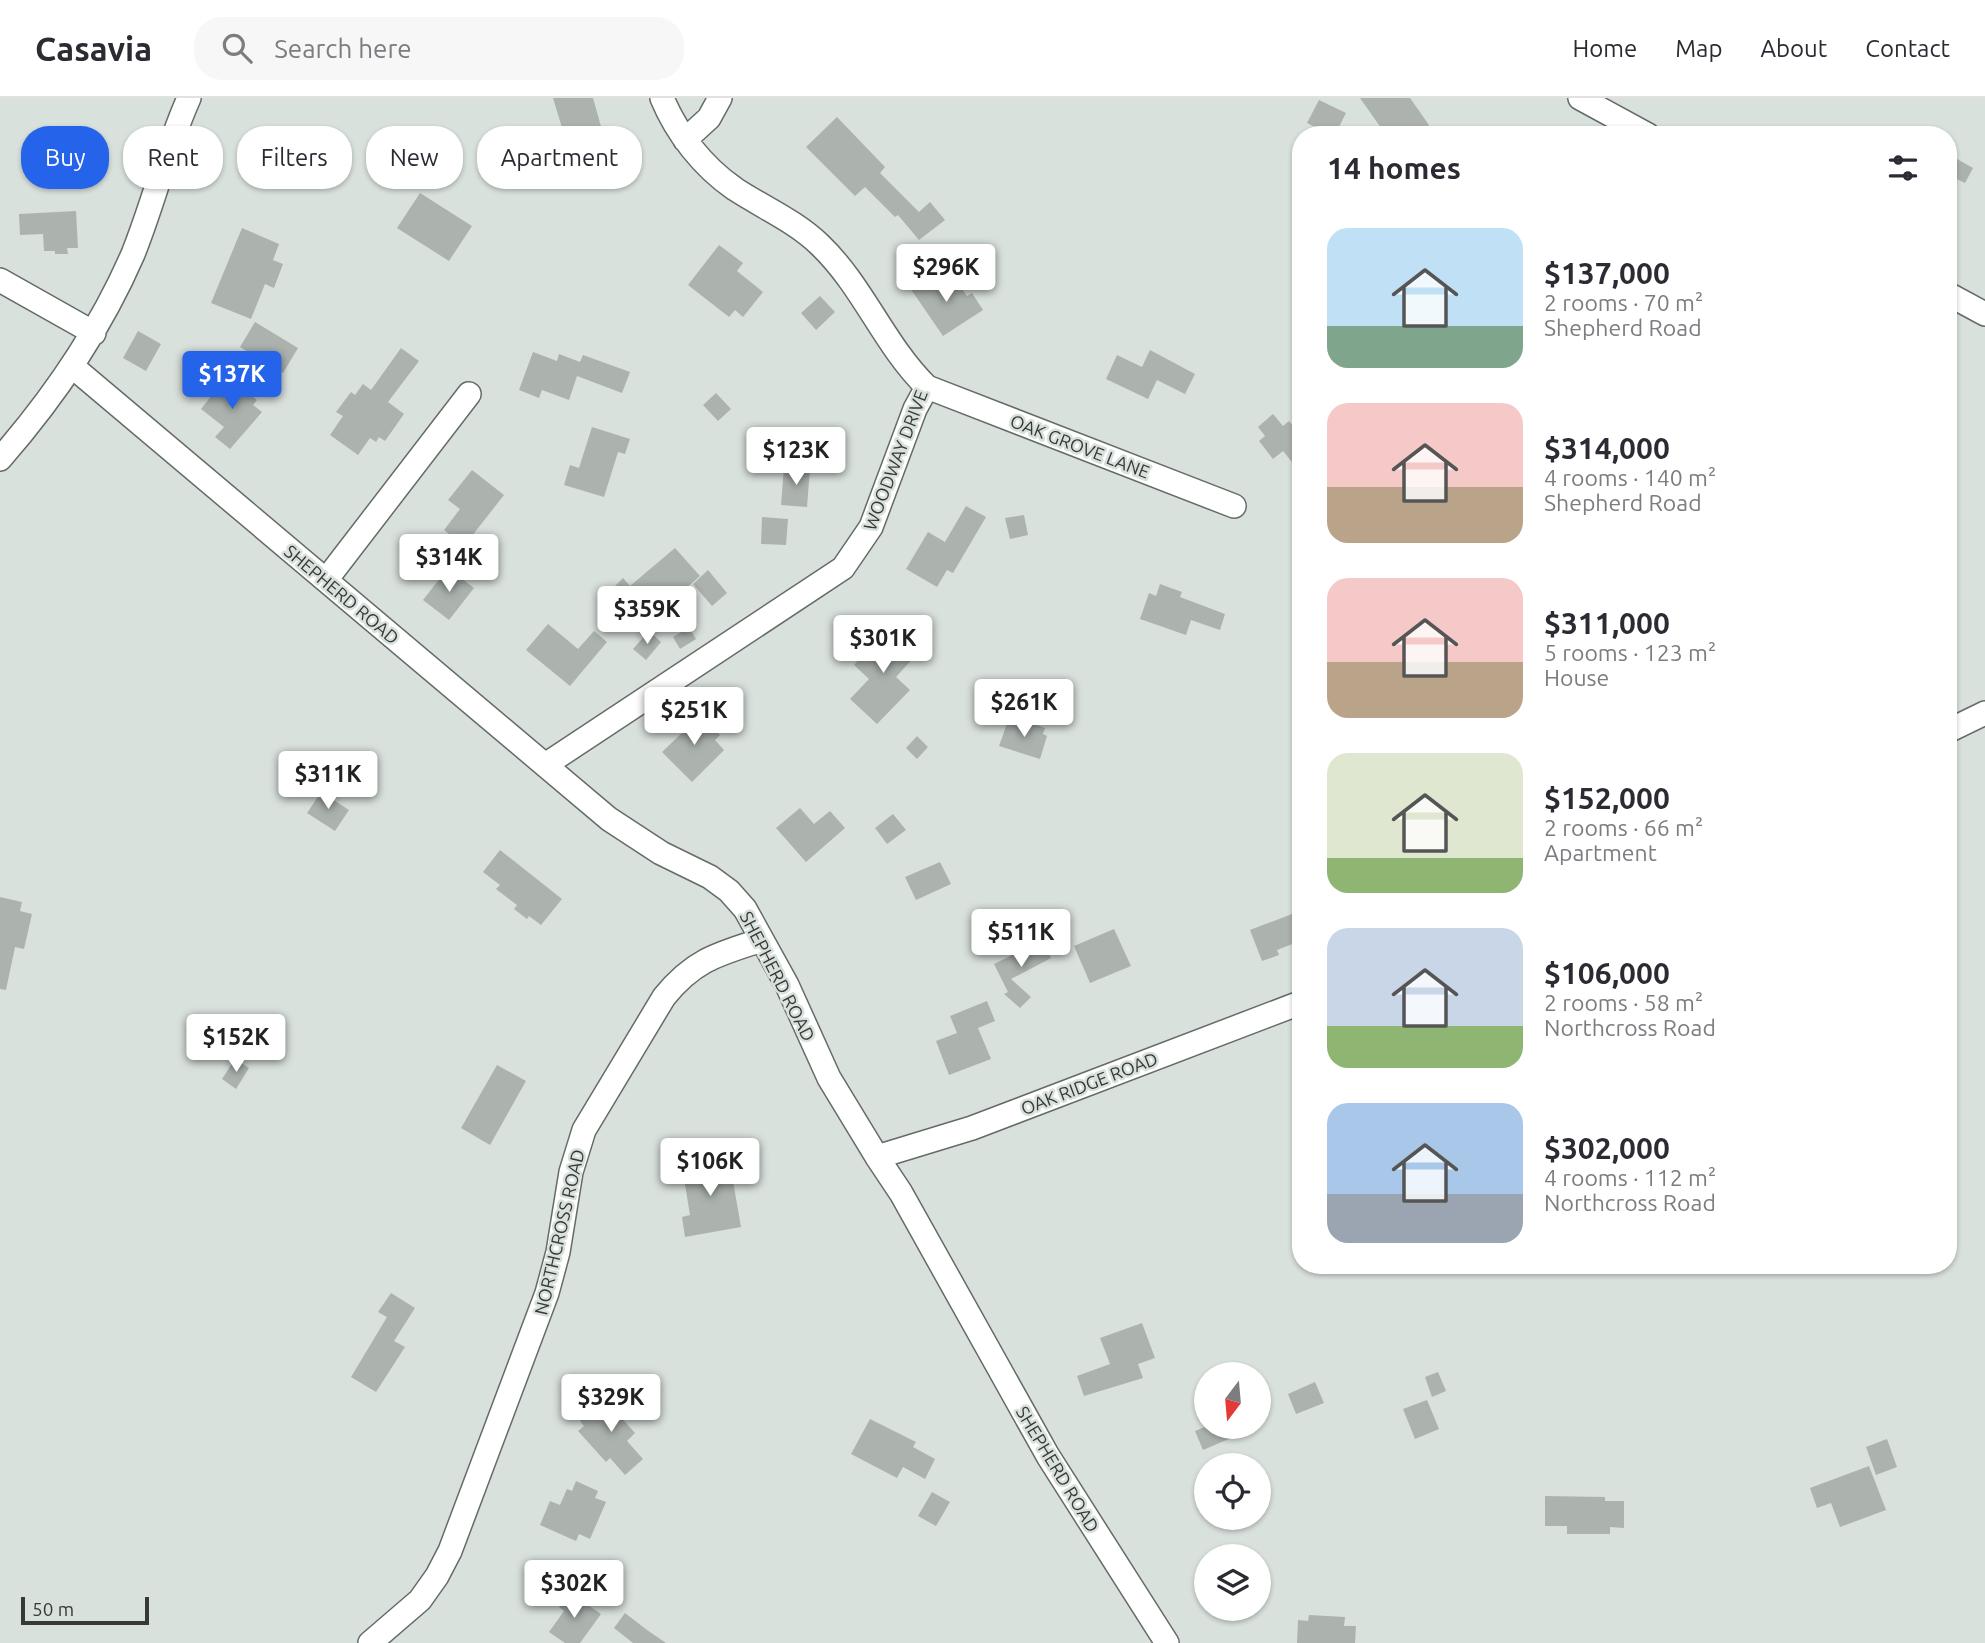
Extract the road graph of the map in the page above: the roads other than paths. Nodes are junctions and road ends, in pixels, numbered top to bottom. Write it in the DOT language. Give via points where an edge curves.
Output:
graph roads {
  1 [pos="189,98"];
  2 [pos="662,98"];
  3 [pos="720,98"];
  4 [pos="1580,98"];
  5 [pos="1631,126"];
  6 [pos="685,140"];
  7 [pos="0,280"];
  8 [pos="1957,300"];
  9 [pos="1985,314"];
  10 [pos="94,333"];
  11 [pos="73,367"];
  12 [pos="927,387"];
  13 [pos="469,394"];
  14 [pos="0,459"];
  15 [pos="1234,506"];
  16 [pos="326,580"];
  17 [pos="1985,713"];
  18 [pos="1957,727"];
  19 [pos="545,765"];
  20 [pos="762,940"];
  21 [pos="1292,1006"];
  22 [pos="877,1157"];
  23 [pos="370,1643"];
  24 [pos="1167,1643"];
  1 -- 10 [label="street" via="133,253"];
  2 -- 6 [label="street, WOODWAY DRIVE"];
  3 -- 6 [label="street" via="709,118"];
  4 -- 5 [label="street"];
  6 -- 12 [label="street, WOODWAY DRIVE" via="733,187 797,225 823,248"];
  7 -- 10 [label="street"];
  8 -- 9 [label="street"];
  10 -- 11 [label="street"];
  11 -- 14 [label="street"];
  11 -- 16 [label="street, SHEPHERD ROAD"];
  12 -- 15 [label="street, OAK GROVE LANE"];
  12 -- 19 [label="street, WOODWAY DRIVE" via="871,527 843,568"];
  13 -- 16 [label="street"];
  16 -- 19 [label="street, SHEPHERD ROAD"];
  17 -- 18 [label="street"];
  19 -- 20 [label="street, SHEPHERD ROAD" via="635,837 729,891"];
  20 -- 22 [label="street, SHEPHERD ROAD" via="829,1078"];
  20 -- 23 [label="street, NORTHCROSS ROAD" via="702,961 677,981 584,1130 547,1293 450,1551 420,1600"];
  21 -- 22 [label="street, OAK RIDGE ROAD" via="972,1128"];
  22 -- 24 [label="street, SHEPHERD ROAD" via="1048,1456"];
}
